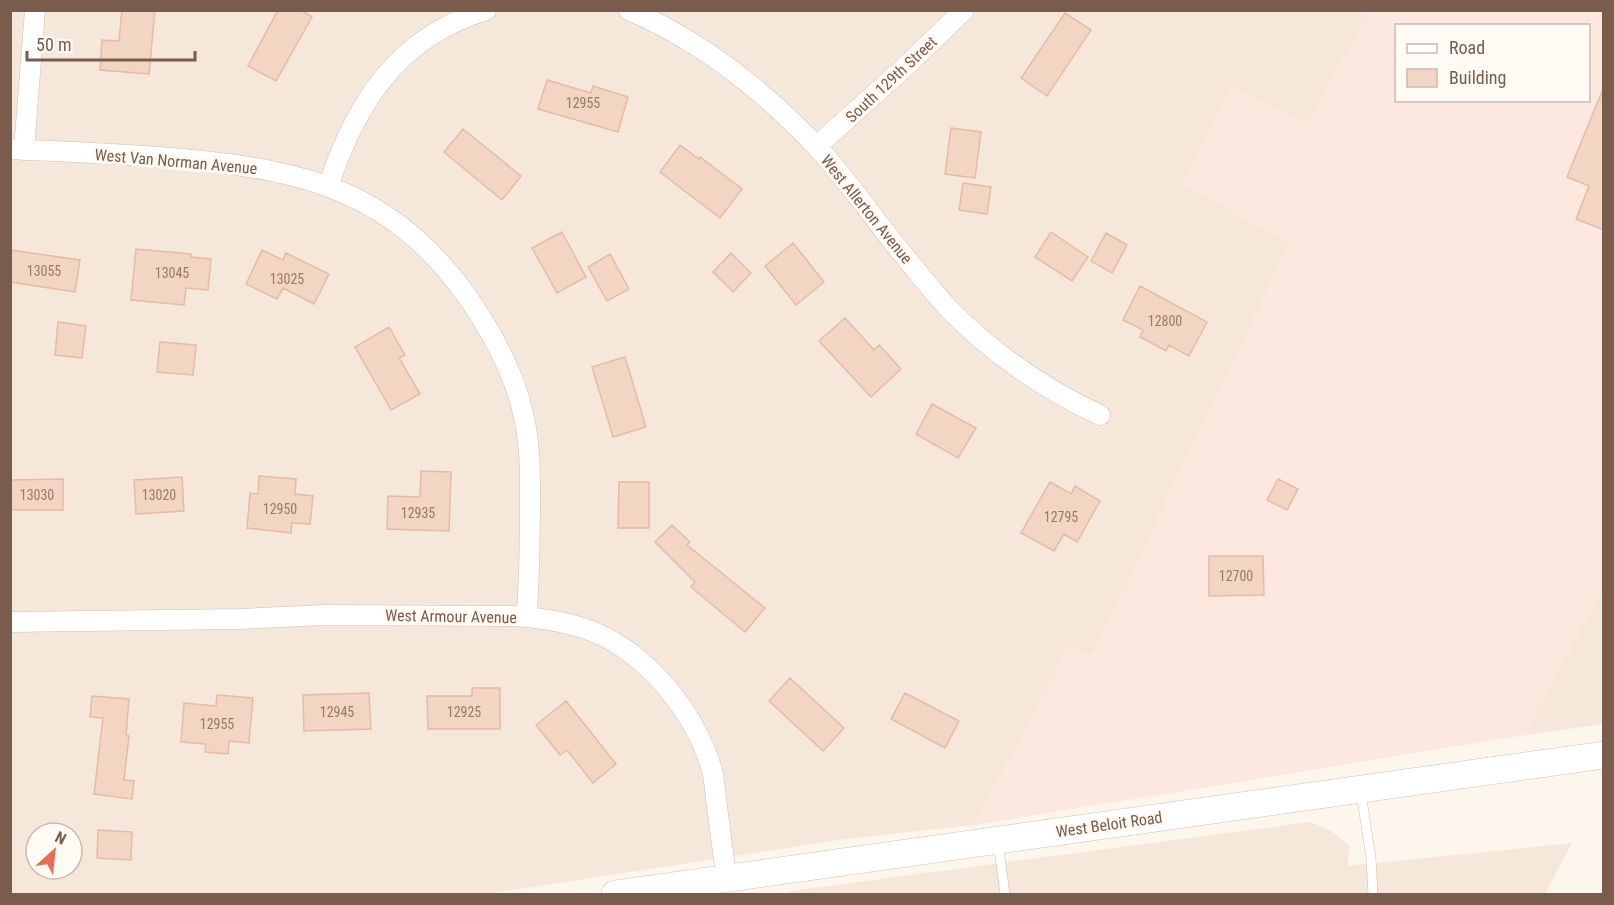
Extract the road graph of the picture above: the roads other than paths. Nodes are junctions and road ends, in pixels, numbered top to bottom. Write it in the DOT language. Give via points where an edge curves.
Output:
graph roads {
  1 [pos="34,10"];
  2 [pos="486,10"];
  3 [pos="629,10"];
  4 [pos="964,10"];
  5 [pos="817,146"];
  6 [pos="17,150"];
  7 [pos="328,187"];
  8 [pos="1100,415"];
  9 [pos="527,617"];
  10 [pos="10,622"];
  11 [pos="1604,754"];
  12 [pos="1360,789"];
  13 [pos="997,839"];
  14 [pos="711,885"];
  15 [pos="615,894"];
  16 [pos="1005,894"];
  17 [pos="1373,894"];
  1 -- 6 [label="street"];
  2 -- 7 [label="street" via="440,30 400,58 359,113"];
  3 -- 5 [label="street, West Allerton Avenue" via="692,43 742,77"];
  4 -- 5 [label="street, South 129th Street"];
  5 -- 8 [label="street, West Allerton Avenue" via="948,308 989,346 1031,376"];
  6 -- 7 [label="street, West Van Norman Avenue" via="239,164 290,173"];
  7 -- 9 [label="street, West Van Norman Avenue" via="378,210 424,245 456,281 499,349 519,397 528,444"];
  9 -- 10 [label="street, West Armour Avenue" via="325,615"];
  9 -- 14 [label="street, West Armour Avenue" via="546,618 597,633 633,656 674,695 690,718 713,773"];
  11 -- 12 [label="main road, West Beloit Road"];
  12 -- 13 [label="main road, West Beloit Road"];
  12 -- 17 [label="lane"];
  13 -- 14 [label="main road, West Beloit Road"];
  13 -- 16 [label="lane"];
  14 -- 15 [label="main road, West Beloit Road"];
}
